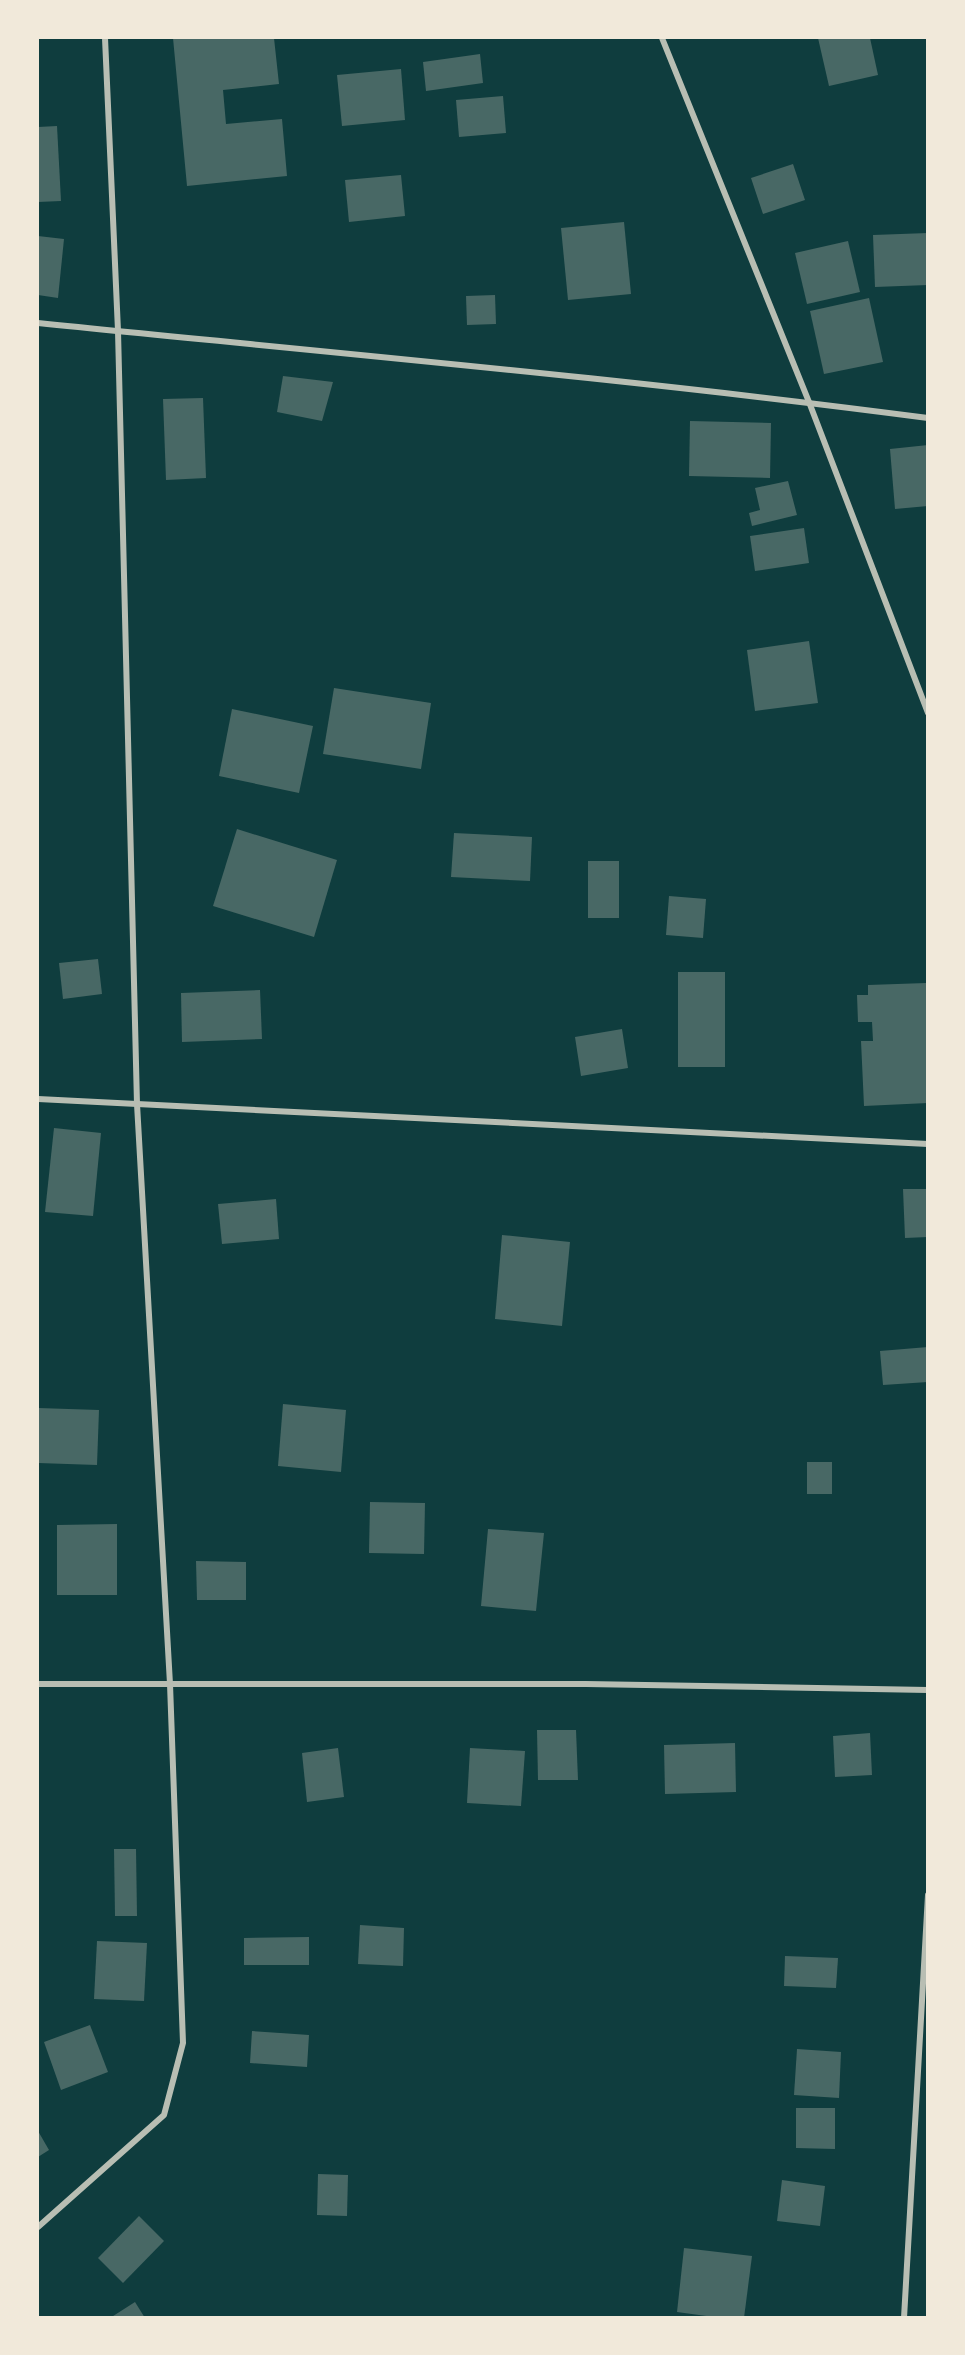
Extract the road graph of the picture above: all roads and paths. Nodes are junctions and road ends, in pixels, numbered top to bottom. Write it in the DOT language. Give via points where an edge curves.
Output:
graph roads {
  1 [pos="105,38"];
  2 [pos="662,38"];
  3 [pos="38,323"];
  4 [pos="118,332"];
  5 [pos="809,402"];
  6 [pos="927,418"];
  7 [pos="927,713"];
  8 [pos="38,1099"];
  9 [pos="137,1104"];
  10 [pos="927,1144"];
  11 [pos="38,1684"];
  12 [pos="170,1684"];
  13 [pos="927,1690"];
  14 [pos="927,1894"];
  15 [pos="38,2226"];
  16 [pos="904,2318"];
  1 -- 4 [label="street"];
  2 -- 5 [label="street"];
  3 -- 4 [label="street"];
  4 -- 5 [label="street"];
  4 -- 9 [label="street"];
  5 -- 6 [label="street"];
  5 -- 7 [label="street"];
  8 -- 9 [label="street"];
  9 -- 10 [label="street"];
  9 -- 12 [label="street"];
  11 -- 12 [label="street"];
  12 -- 13 [label="street" via="586,1684"];
  12 -- 15 [label="street" via="183,2043 164,2115"];
  14 -- 16 [label="street"];
}
